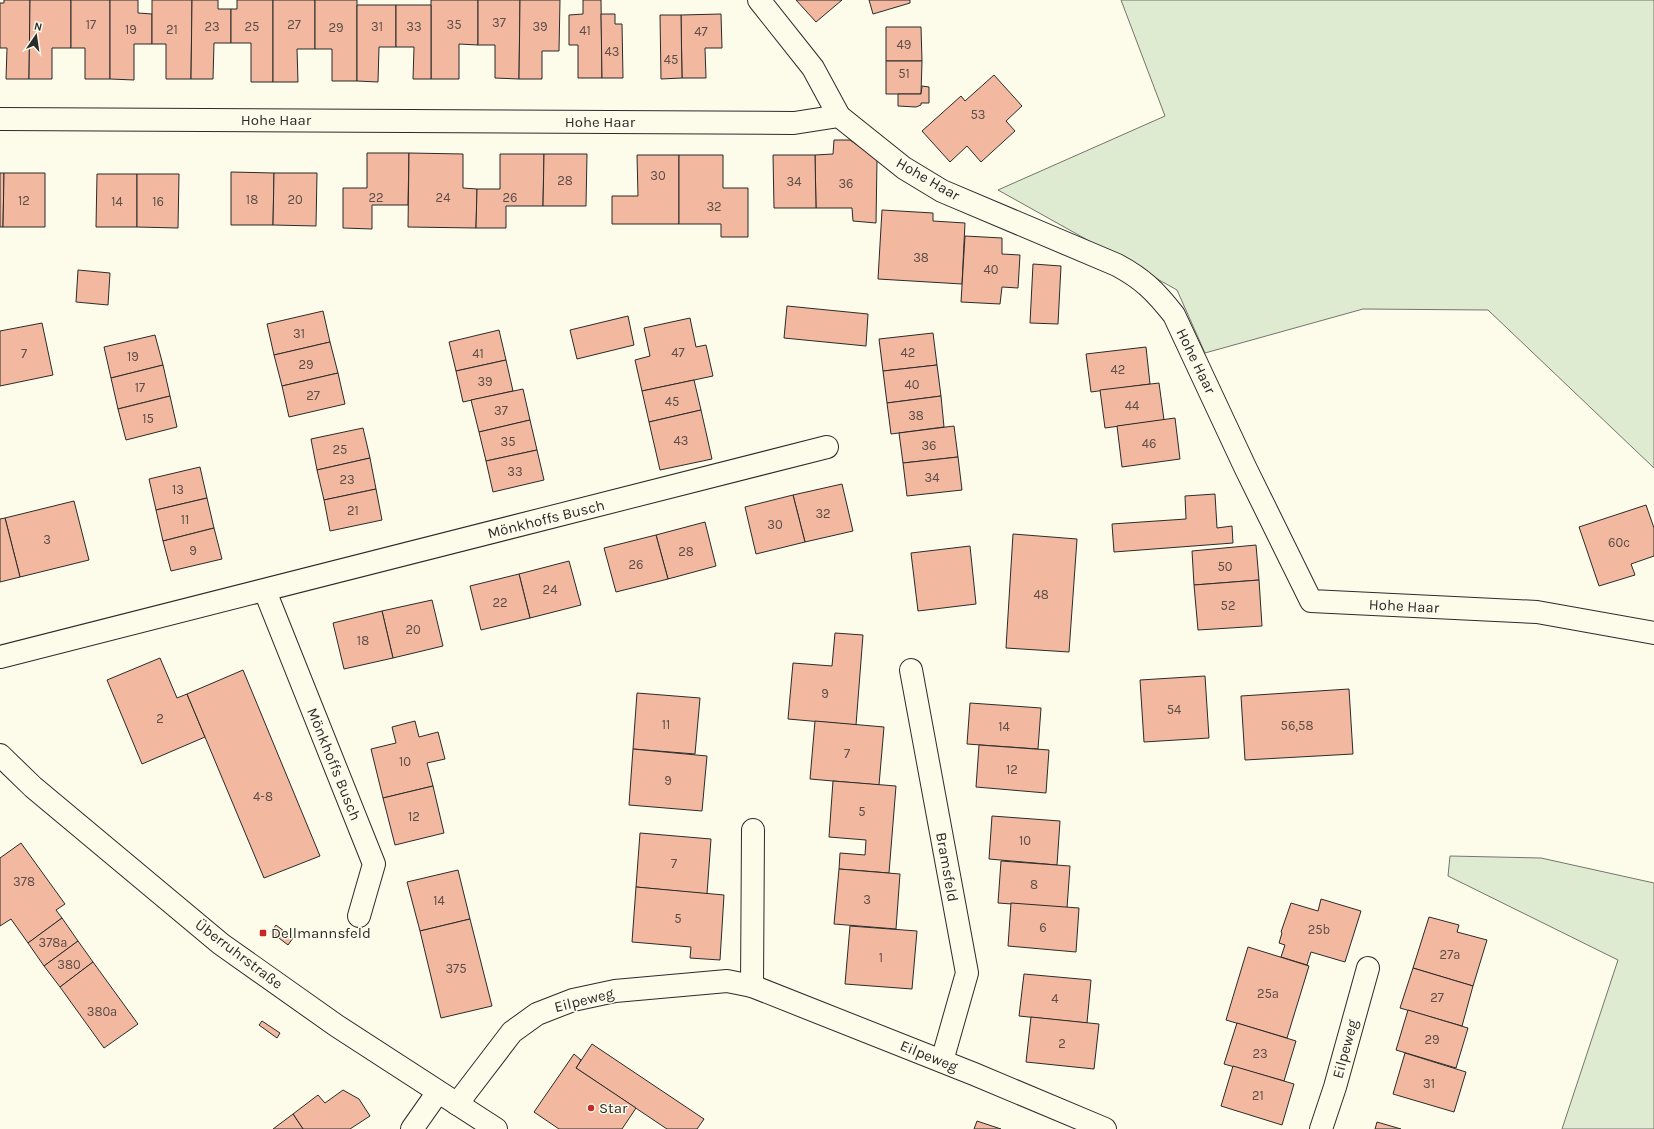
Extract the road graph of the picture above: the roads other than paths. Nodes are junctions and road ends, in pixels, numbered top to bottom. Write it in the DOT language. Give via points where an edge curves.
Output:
graph roads {
  1 [pos="759,0"];
  2 [pos="838,116"];
  3 [pos="0,119"];
  4 [pos="827,447"];
  5 [pos="265,591"];
  6 [pos="1654,633"];
  7 [pos="0,658"];
  8 [pos="912,670"];
  9 [pos="0,755"];
  10 [pos="753,830"];
  11 [pos="359,916"];
  12 [pos="1368,968"];
  13 [pos="752,986"];
  14 [pos="942,1061"];
  15 [pos="438,1092"];
  16 [pos="457,1104"];
  17 [pos="412,1129"];
  18 [pos="496,1129"];
  19 [pos="1106,1129"];
  20 [pos="1321,1129"];
  1 -- 2 [label="street" via="813,68"];
  2 -- 3 [label="street, Hohe Haar" via="794,123"];
  2 -- 6 [label="street, Hohe Haar" via="904,168 942,191 1117,265 1138,276 1159,296 1180,327 1311,601 1537,612"];
  4 -- 5 [label="street, Mönkhoffs Busch"];
  5 -- 7 [label="street, Mönkhoffs Busch"];
  5 -- 11 [label="street, Mönkhoffs Busch" via="374,864"];
  8 -- 14 [label="street, Bramsfeld" via="967,973"];
  9 -- 15 [label="street, Überruhrstraße" via="33,787 221,944 324,1018"];
  10 -- 13 [label="street"];
  12 -- 20 [label="street, Eilpeweg"];
  13 -- 14 [label="street, Eilpeweg"];
  13 -- 16 [label="street, Eilpeweg" via="727,981 615,991 573,1000 536,1014 512,1032"];
  14 -- 19 [label="street, Eilpeweg"];
  15 -- 16 [label="street, Überruhrstraße"];
  15 -- 17 [label="street"];
  16 -- 18 [label="street, Überruhrstraße"];
}
